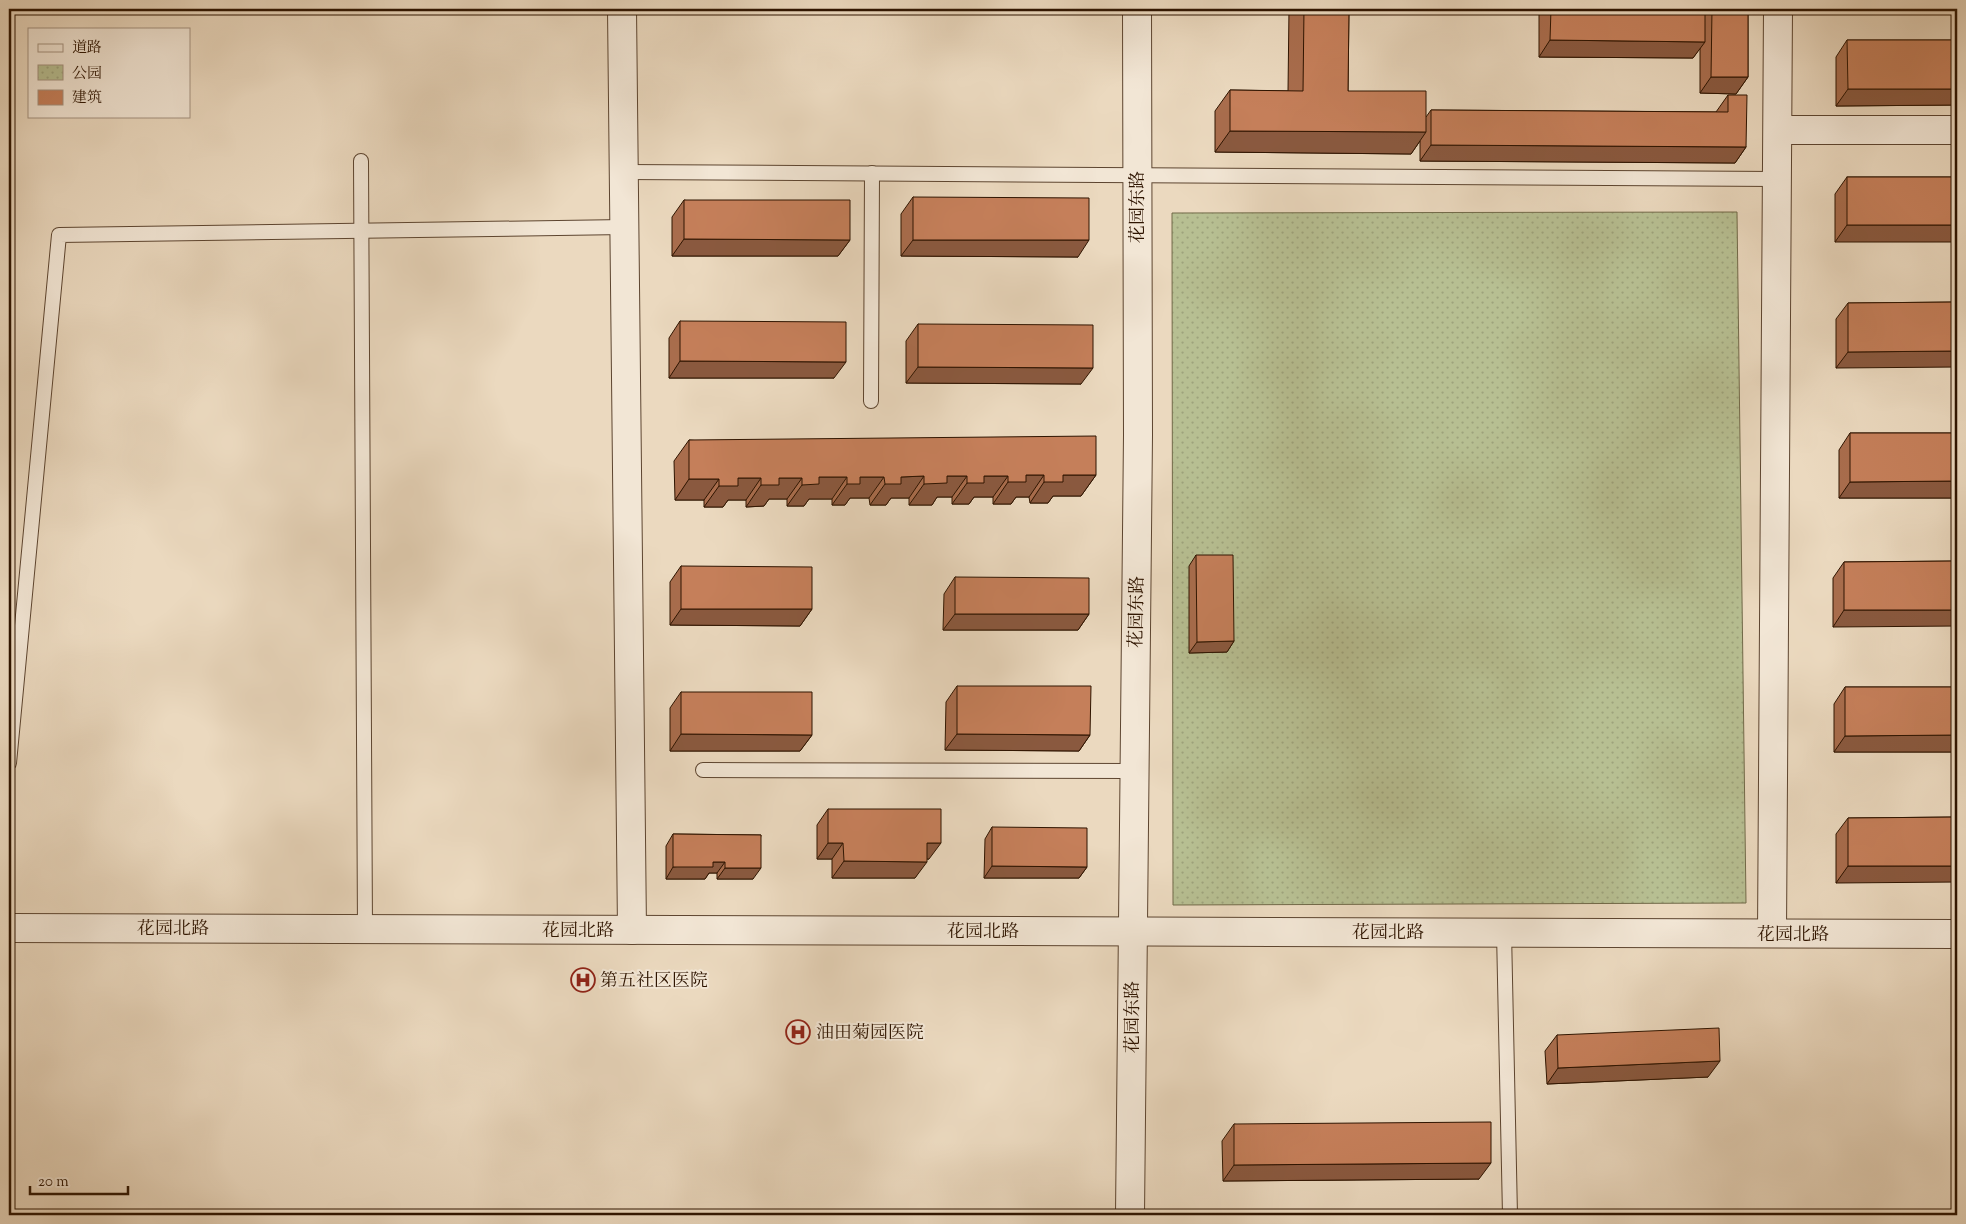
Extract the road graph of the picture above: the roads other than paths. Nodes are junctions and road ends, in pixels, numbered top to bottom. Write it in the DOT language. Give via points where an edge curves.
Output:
graph roads {
  1 [pos="622,9"];
  2 [pos="1137,9"];
  3 [pos="1778,9"];
  4 [pos="1778,130"];
  5 [pos="1957,130"];
  6 [pos="361,160"];
  7 [pos="623,172"];
  8 [pos="872,173"];
  9 [pos="1137,175"];
  10 [pos="1776,178"];
  11 [pos="625,227"];
  12 [pos="362,230"];
  13 [pos="871,401"];
  14 [pos="9,763"];
  15 [pos="703,770"];
  16 [pos="1134,771"];
  17 [pos="9,928"];
  18 [pos="365,929"];
  19 [pos="632,930"];
  20 [pos="1133,931"];
  21 [pos="1504,932"];
  22 [pos="1772,934"];
  23 [pos="1957,934"];
  24 [pos="1130,1215"];
  25 [pos="1510,1215"];
  1 -- 7 [label="street"];
  2 -- 9 [label="street, 花园东路"];
  3 -- 4 [label="street"];
  4 -- 5 [label="street"];
  4 -- 10 [label="street"];
  6 -- 12 [label="lane"];
  7 -- 8 [label="lane"];
  7 -- 11 [label="street"];
  8 -- 9 [label="lane"];
  8 -- 13 [label="lane"];
  9 -- 10 [label="lane"];
  9 -- 16 [label="street, 花园东路"];
  10 -- 22 [label="street"];
  11 -- 12 [label="lane"];
  11 -- 19 [label="street"];
  12 -- 14 [label="lane" via="58,235"];
  12 -- 18 [label="lane"];
  15 -- 16 [label="lane"];
  16 -- 20 [label="street, 花园东路"];
  17 -- 18 [label="street, 花园北路"];
  18 -- 19 [label="street, 花园北路"];
  19 -- 20 [label="street, 花园北路"];
  20 -- 21 [label="street, 花园北路"];
  20 -- 24 [label="street, 花园东路"];
  21 -- 22 [label="street, 花园北路"];
  21 -- 25 [label="lane"];
  22 -- 23 [label="street, 花园北路"];
}
